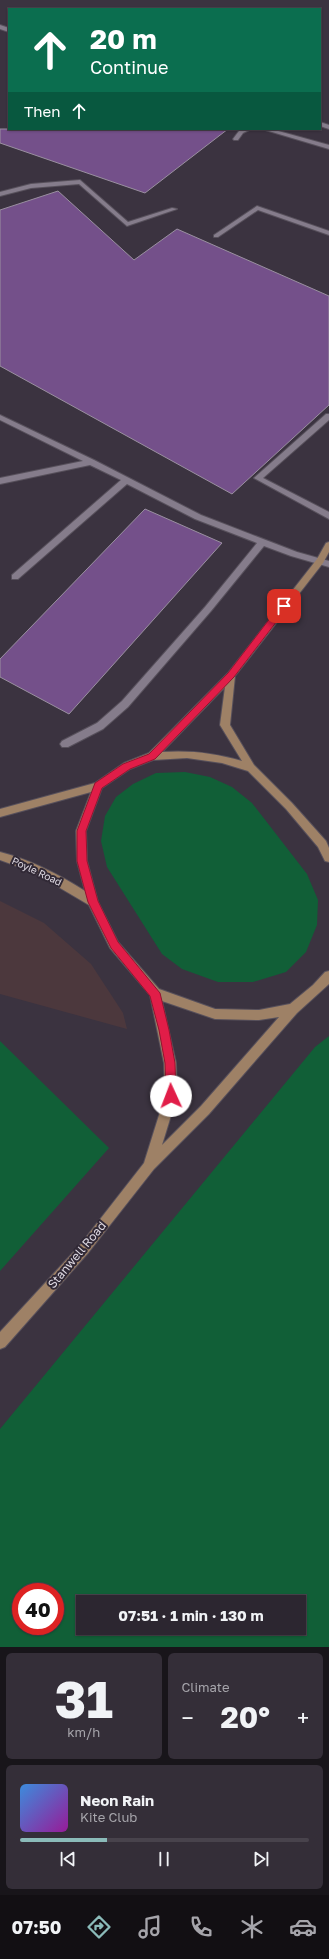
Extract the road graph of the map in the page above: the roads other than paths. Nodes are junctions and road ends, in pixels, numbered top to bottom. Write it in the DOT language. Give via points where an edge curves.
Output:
graph roads {
  1 [pos="246,130"];
  2 [pos="269,130"];
  3 [pos="236,139"];
  4 [pos="329,147"];
  5 [pos="0,194"];
  6 [pos="174,209"];
  7 [pos="329,233"];
  8 [pos="216,236"];
  9 [pos="329,416"];
  10 [pos="1,417"];
  11 [pos="91,462"];
  12 [pos="126,480"];
  13 [pos="0,481"];
  14 [pos="329,516"];
  15 [pos="263,541"];
  16 [pos="329,545"];
  17 [pos="320,560"];
  18 [pos="329,564"];
  19 [pos="15,577"];
  20 [pos="231,675"];
  21 [pos="65,744"];
  22 [pos="152,756"];
  23 [pos="251,768"];
  24 [pos="98,786"];
  25 [pos="0,813"];
  26 [pos="0,856"];
  27 [pos="329,858"];
  28 [pos="93,902"];
  29 [pos="329,976"];
  30 [pos="155,993"];
  31 [pos="293,1009"];
  32 [pos="150,1164"];
  33 [pos="0,1342"];
  1 -- 3 [label="lane"];
  2 -- 4 [label="lane"];
  5 -- 6 [label="lane" via="31,186 80,182 127,224"];
  7 -- 8 [label="lane" via="257,208"];
  9 -- 14 [label="lane" via="258,478"];
  10 -- 11 [label="lane"];
  11 -- 12 [label="lane"];
  11 -- 13 [label="lane"];
  12 -- 15 [label="lane" via="198,517"];
  12 -- 19 [label="lane"];
  15 -- 17 [label="lane" via="294,554"];
  15 -- 21 [label="lane" via="125,704 100,726"];
  16 -- 17 [label="street"];
  17 -- 18 [label="lane"];
  17 -- 20 [label="street"];
  20 -- 22 [label="street"];
  20 -- 23 [label="street" via="225,725"];
  22 -- 23 [label="street" via="187,754 222,758"];
  22 -- 24 [label="street" via="127,766"];
  23 -- 27 [label="street" via="290,806 322,844"];
  24 -- 25 [label="street"];
  24 -- 28 [label="street" via="81,831 82,861"];
  26 -- 28 [label="street, Poyle Road" via="12,858 53,876"];
  28 -- 30 [label="street" via="114,945"];
  29 -- 31 [label="street, Stanwell Road"];
  30 -- 31 [label="street" via="215,1014 259,1015"];
  30 -- 32 [label="street, Stanwell Road" via="170,1063 171,1096"];
  31 -- 32 [label="street, Stanwell Road" via="205,1110"];
  32 -- 33 [label="street, Stanwell Road" via="84,1249"];
}
